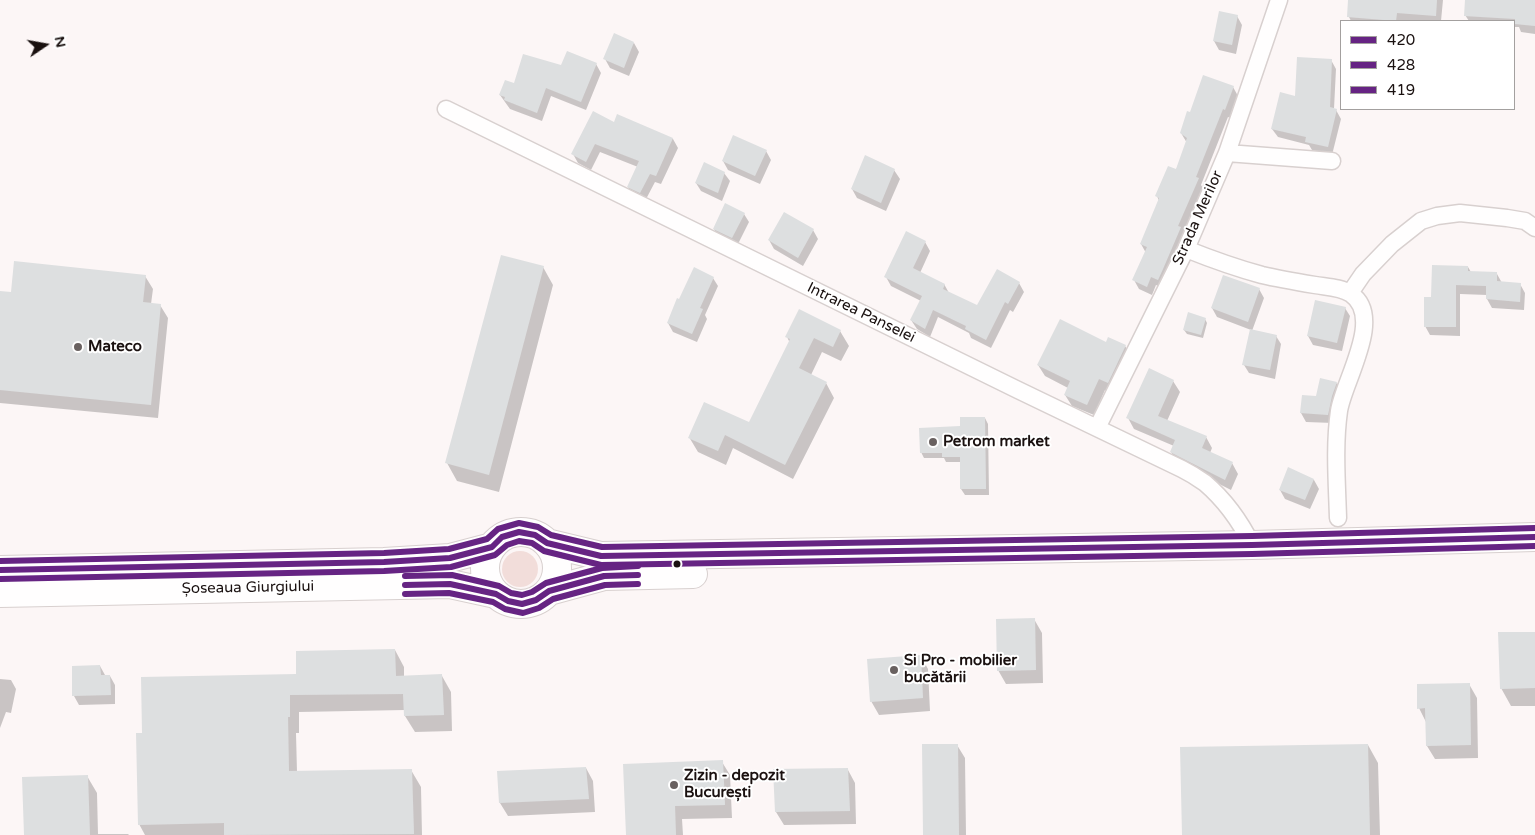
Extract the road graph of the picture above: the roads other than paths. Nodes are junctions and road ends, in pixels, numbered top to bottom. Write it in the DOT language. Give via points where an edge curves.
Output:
graph roads {
  1 [pos="1279,0"];
  2 [pos="446,109"];
  3 [pos="1227,153"];
  4 [pos="1332,161"];
  5 [pos="1535,228"];
  6 [pos="1186,249"];
  7 [pos="1350,293"];
  8 [pos="1097,428"];
  9 [pos="1338,518"];
  10 [pos="1535,537"];
  11 [pos="547,543"];
  12 [pos="1252,545"];
  13 [pos="492,547"];
  14 [pos="1535,556"];
  15 [pos="0,570"];
  16 [pos="549,591"];
  17 [pos="0,594"];
  18 [pos="496,594"];
  1 -- 3 [label="street, Strada Merilor"];
  2 -- 8 [label="street, Intrarea Panselei"];
  3 -- 4 [label="street"];
  3 -- 6 [label="street, Strada Merilor"];
  5 -- 7 [label="street" via="1516,219 1460,213 1429,218 1392,244"];
  6 -- 7 [label="street" via="1263,275"];
  6 -- 8 [label="street, Strada Merilor"];
  7 -- 9 [label="street" via="1361,302 1363,336 1339,410"];
  8 -- 12 [label="street, Intrarea Panselei" via="1204,483 1241,522"];
  10 -- 12 [label="highway, Șoseaua Giurgiului"];
  11 -- 12 [label="highway, Șoseaua Giurgiului" via="601,556"];
  11 -- 13 [label="highway, Șoseaua Giurgiului" via="535,535 519,532 502,537"];
  11 -- 16 [label="highway" via="553,551 557,572"];
  13 -- 15 [label="highway, Șoseaua Giurgiului" via="450,558 412,560"];
  13 -- 18 [label="highway" via="485,566 486,576"];
  14 -- 16 [label="highway, Șoseaua Giurgiului" via="604,576"];
  16 -- 18 [label="highway, Șoseaua Giurgiului" via="522,604"];
  17 -- 18 [label="highway, Șoseaua Giurgiului" via="450,584"];
}
